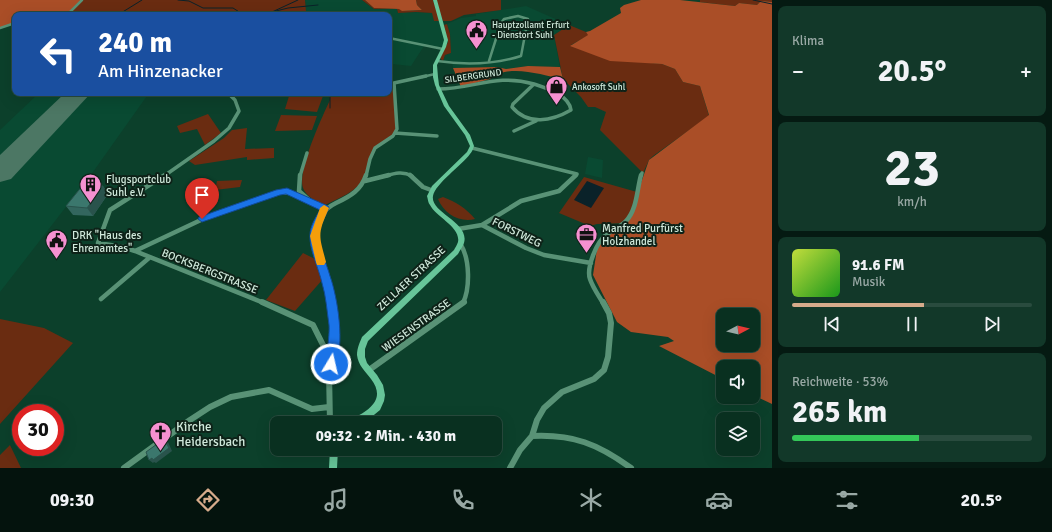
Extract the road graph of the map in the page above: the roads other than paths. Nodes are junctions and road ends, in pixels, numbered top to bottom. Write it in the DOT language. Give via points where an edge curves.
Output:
graph roads {
  1 [pos="82,0"];
  2 [pos="434,0"];
  3 [pos="70,12"];
  4 [pos="12,24"];
  5 [pos="0,28"];
  6 [pos="392,39"];
  7 [pos="443,49"];
  8 [pos="437,61"];
  9 [pos="489,61"];
  10 [pos="435,74"];
  11 [pos="534,84"];
  12 [pos="438,89"];
  13 [pos="231,96"];
  14 [pos="536,121"];
  15 [pos="514,131"];
  16 [pos="395,133"];
  17 [pos="437,136"];
  18 [pos="472,148"];
  19 [pos="307,153"];
  20 [pos="642,173"];
  21 [pos="365,181"];
  22 [pos="432,190"];
  23 [pos="314,204"];
  24 [pos="325,208"];
  25 [pos="482,225"];
  26 [pos="458,229"];
  27 [pos="461,245"];
  28 [pos="135,251"];
  29 [pos="149,258"];
  30 [pos="591,263"];
  31 [pos="101,300"];
  32 [pos="369,370"];
  33 [pos="329,372"];
  34 [pos="329,407"];
  35 [pos="330,416"];
  36 [pos="366,416"];
  37 [pos="532,436"];
  38 [pos="334,456"];
  39 [pos="124,468"];
  40 [pos="333,468"];
  41 [pos="510,468"];
  42 [pos="631,468"];
  1 -- 3 [label="street"];
  2 -- 7 [label="street" via="446,40"];
  4 -- 5 [label="street"];
  6 -- 7 [label="street"];
  7 -- 8 [label="street"];
  8 -- 9 [label="street"];
  8 -- 10 [label="street"];
  9 -- 9 [label="street" via="521,56 528,19 518,16 504,19"];
  10 -- 12 [label="street"];
  10 -- 16 [label="street" via="394,83 398,115"];
  11 -- 12 [label="street, SILBERGRUND" via="501,79 459,88"];
  11 -- 14 [label="street" via="512,107 519,114"];
  11 -- 14 [label="street, SILBERGRUND" via="559,95 568,102 571,109 555,117"];
  12 -- 18 [label="street" via="446,107 471,141"];
  13 -- 28 [label="street, BOCKSBERGSTRASSE" via="239,111 229,128 155,182 115,206 107,215 98,244"];
  14 -- 15 [label="street, SILBERGRUND"];
  16 -- 17 [label="street"];
  16 -- 21 [label="street" via="392,138 376,148"];
  18 -- 22 [label="street"];
  18 -- 25 [label="street" via="577,174 559,191 521,201"];
  19 -- 23 [label="street" via="299,177 299,191"];
  20 -- 30 [label="street" via="630,216 626,222 598,242"];
  21 -- 22 [label="street" via="403,173 414,178 423,188"];
  21 -- 24 [label="street" via="351,195"];
  22 -- 26 [label="street" via="429,197 433,206"];
  23 -- 24 [label="street"];
  23 -- 28 [label="street" via="287,191 279,192 202,219"];
  24 -- 33 [label="street" via="314,236 328,284 335,333"];
  25 -- 26 [label="street"];
  25 -- 30 [label="street, FORSTWEG" via="544,255"];
  26 -- 27 [label="street, ZELLAER STRASSE" via="462,237"];
  27 -- 32 [label="street, ZELLAER STRASSE" via="365,339 360,352"];
  27 -- 32 [label="street, WIESENSTRASSE" via="465,248 467,264 467,296 464,303"];
  28 -- 29 [label="street, BOCKSBERGSTRASSE"];
  29 -- 31 [label="street"];
  29 -- 33 [label="street, BOCKSBERGSTRASSE" via="313,325 324,346"];
  30 -- 37 [label="street" via="590,280 609,313 611,323 604,370 594,379 562,392 544,408"];
  32 -- 36 [label="street, ZELLAER STRASSE" via="380,385 380,400 373,412"];
  33 -- 34 [label="street, BOCKSBERGSTRASSE"];
  34 -- 35 [label="street, BOCKSBERGSTRASSE"];
  34 -- 39 [label="street" via="312,408 269,390 231,397 190,420"];
  37 -- 41 [label="street"];
  37 -- 42 [label="street" via="553,434 580,439 614,455"];
  38 -- 40 [label="street"];
}
